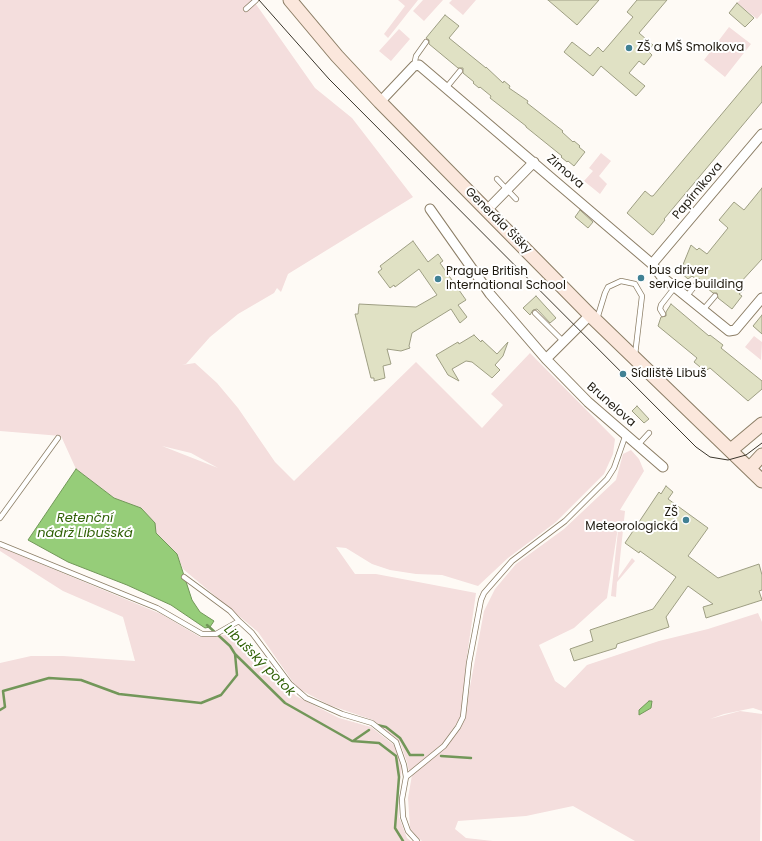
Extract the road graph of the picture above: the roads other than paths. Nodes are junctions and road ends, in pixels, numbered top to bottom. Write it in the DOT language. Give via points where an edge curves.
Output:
graph roads {
  1 [pos="256,0"];
  2 [pos="290,0"];
  3 [pos="246,9"];
  4 [pos="426,42"];
  5 [pos="414,66"];
  6 [pos="460,71"];
  7 [pos="446,88"];
  8 [pos="380,102"];
  9 [pos="762,134"];
  10 [pos="534,162"];
  11 [pos="497,179"];
  12 [pos="507,189"];
  13 [pos="516,199"];
  14 [pos="430,209"];
  15 [pos="486,210"];
  16 [pos="652,264"];
  17 [pos="698,282"];
  18 [pos="675,287"];
  19 [pos="714,296"];
  20 [pos="686,297"];
  21 [pos="762,298"];
  22 [pos="703,310"];
  23 [pos="536,313"];
  24 [pos="663,314"];
  25 [pos="593,318"];
  26 [pos="563,341"];
  27 [pos="546,359"];
  28 [pos="635,359"];
  29 [pos="762,424"];
  30 [pos="626,434"];
  31 [pos="649,434"];
  32 [pos="58,438"];
  33 [pos="638,445"];
  34 [pos="731,450"];
  35 [pos="762,456"];
  36 [pos="663,467"];
  37 [pos="750,468"];
  38 [pos="762,481"];
  39 [pos="0,518"];
  40 [pos="0,544"];
  41 [pos="184,577"];
  42 [pos="239,621"];
  43 [pos="406,777"];
  44 [pos="416,841"];
  1 -- 3 [label="lane"];
  2 -- 8 [label="main road, Generála Šišky"];
  4 -- 5 [label="lane" via="416,56"];
  5 -- 7 [label="street, Zimova" via="419,65"];
  5 -- 8 [label="street"];
  6 -- 7 [label="lane"];
  7 -- 10 [label="street, Zimova"];
  8 -- 15 [label="main road, Generála Šišky"];
  9 -- 16 [label="street, Papírníkova"];
  10 -- 12 [label="street"];
  10 -- 16 [label="street, Zimova"];
  11 -- 12 [label="lane"];
  12 -- 13 [label="lane"];
  12 -- 15 [label="street"];
  14 -- 27 [label="street, Brunelova" via="490,294"];
  15 -- 25 [label="main road, Generála Šišky"];
  16 -- 18 [label="street, Zimova" via="661,276"];
  17 -- 20 [label="lane"];
  18 -- 20 [label="street, Zimova"];
  18 -- 24 [label="lane" via="661,305"];
  19 -- 22 [label="lane"];
  20 -- 22 [label="street, Zimova"];
  21 -- 22 [label="street, Zimova" via="735,330 729,331"];
  23 -- 26 [label="lane"];
  25 -- 26 [label="street"];
  25 -- 28 [label="main road, Generála Šišky"];
  25 -- 28 [label="lane" via="608,287 621,281 635,284 642,296"];
  26 -- 27 [label="street"];
  27 -- 30 [label="street, Brunelova" via="588,402"];
  28 -- 34 [label="main road, Generála Šišky"];
  29 -- 34 [label="main road"];
  30 -- 33 [label="street, Brunelova"];
  30 -- 43 [label="lane" via="614,468 607,479 565,521 512,561 484,593 469,663 463,717 444,746"];
  31 -- 33 [label="lane"];
  32 -- 39 [label="lane"];
  33 -- 36 [label="street, Brunelova"];
  34 -- 37 [label="main road, Generála Šišky"];
  35 -- 37 [label="main road"];
  37 -- 38 [label="main road, Generála Šišky"];
  40 -- 42 [label="lane" via="157,608 198,633 216,634"];
  41 -- 42 [label="lane" via="230,611"];
  42 -- 43 [label="lane" via="252,633 290,684 306,698 342,714 372,723 396,742"];
  43 -- 44 [label="lane" via="402,799 403,817 408,831"];
}
